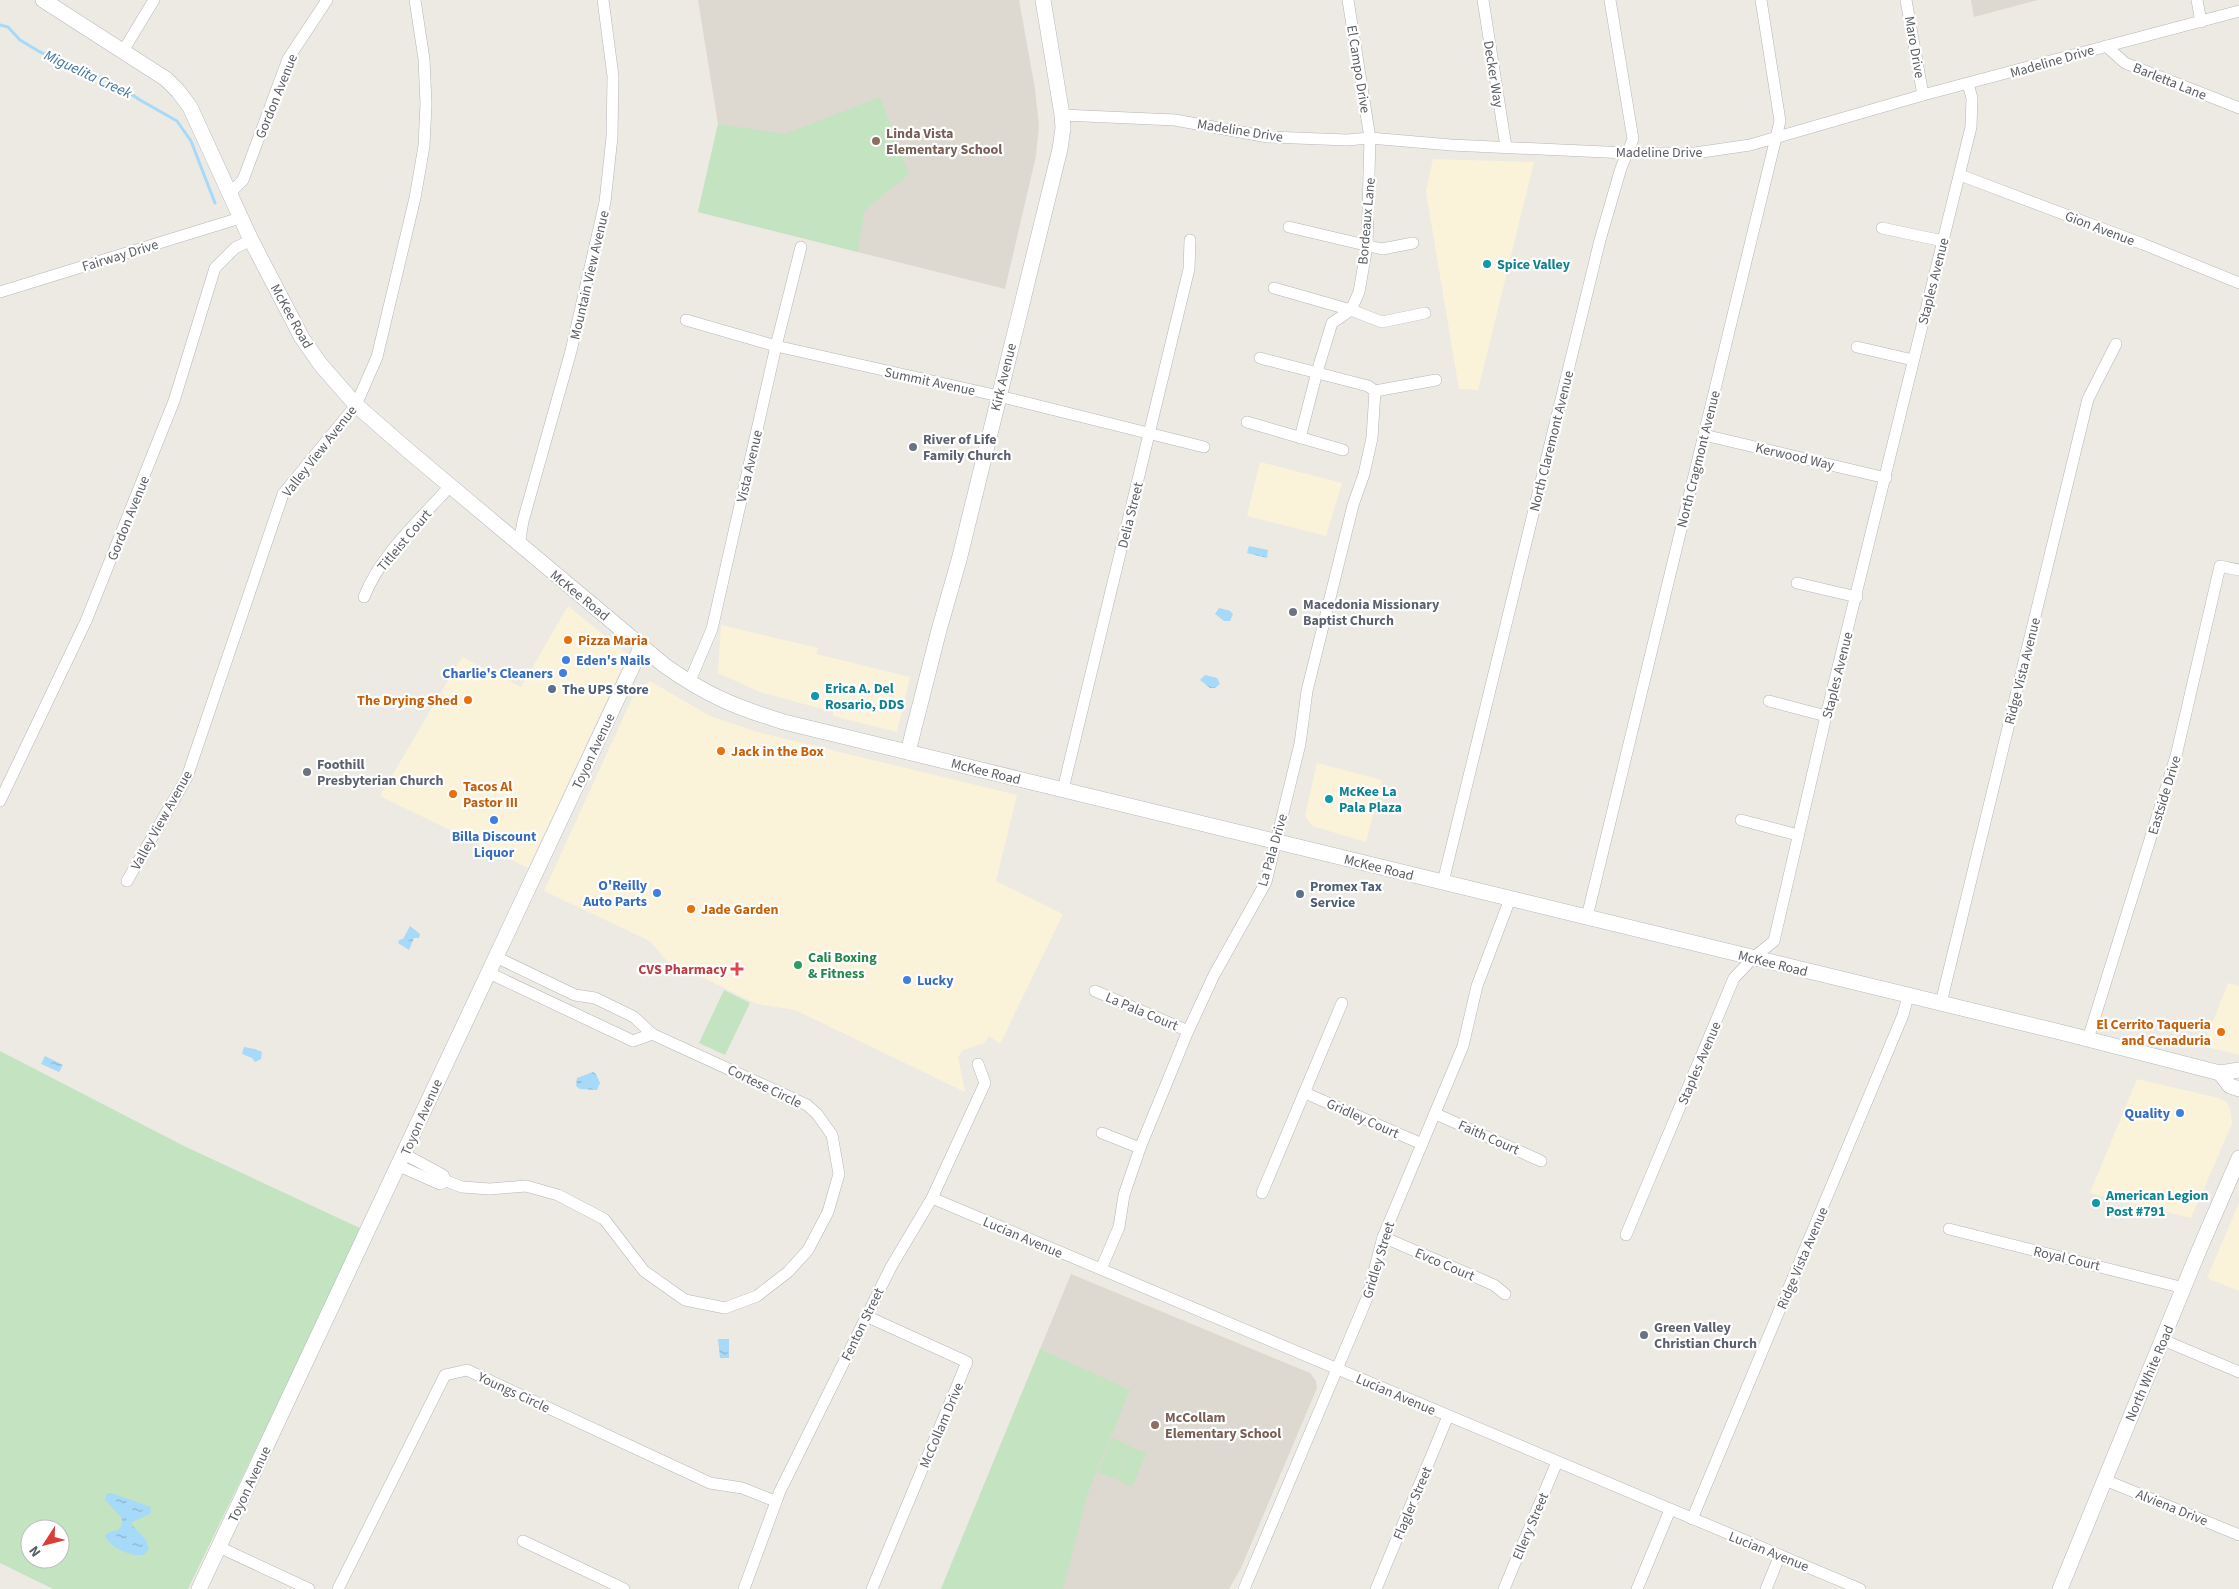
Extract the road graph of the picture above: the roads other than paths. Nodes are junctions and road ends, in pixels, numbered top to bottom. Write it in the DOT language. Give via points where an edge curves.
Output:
graph roads {
  1 [pos="43,0"];
  2 [pos="154,0"];
  3 [pos="327,0"];
  4 [pos="415,0"];
  5 [pos="603,0"];
  6 [pos="1043,0"];
  7 [pos="1348,0"];
  8 [pos="1483,0"];
  9 [pos="1610,0"];
  10 [pos="1761,0"];
  11 [pos="1906,0"];
  12 [pos="2197,0"];
  13 [pos="2239,11"];
  14 [pos="2201,22"];
  15 [pos="2106,46"];
  16 [pos="123,51"];
  17 [pos="1968,84"];
  18 [pos="1923,95"];
  19 [pos="2239,108"];
  20 [pos="1062,114"];
  21 [pos="1776,137"];
  22 [pos="1370,138"];
  23 [pos="1506,147"];
  24 [pos="1627,153"];
  25 [pos="1960,176"];
  26 [pos="230,193"];
  27 [pos="240,218"];
  28 [pos="1290,227"];
  29 [pos="1882,228"];
  30 [pos="251,240"];
  31 [pos="1190,240"];
  32 [pos="1943,241"];
  33 [pos="1412,243"];
  34 [pos="1367,246"];
  35 [pos="801,247"];
  36 [pos="2239,284"];
  37 [pos="1274,288"];
  38 [pos="0,292"];
  39 [pos="1350,310"];
  40 [pos="1425,314"];
  41 [pos="686,320"];
  42 [pos="2116,344"];
  43 [pos="776,346"];
  44 [pos="1857,347"];
  45 [pos="1260,358"];
  46 [pos="1913,360"];
  47 [pos="1317,372"];
  48 [pos="1436,380"];
  49 [pos="1375,391"];
  50 [pos="999,396"];
  51 [pos="356,405"];
  52 [pos="1247,422"];
  53 [pos="1150,434"];
  54 [pos="1704,435"];
  55 [pos="1300,438"];
  56 [pos="1204,448"];
  57 [pos="1343,450"];
  58 [pos="1886,478"];
  59 [pos="450,486"];
  60 [pos="519,545"];
  61 [pos="2239,570"];
  62 [pos="1797,583"];
  63 [pos="364,597"];
  64 [pos="1856,597"];
  65 [pos="642,646"];
  66 [pos="689,683"];
  67 [pos="1769,701"];
  68 [pos="1826,716"];
  69 [pos="908,752"];
  70 [pos="1063,789"];
  71 [pos="0,801"];
  72 [pos="1740,820"];
  73 [pos="1798,835"];
  74 [pos="1276,841"];
  75 [pos="127,881"];
  76 [pos="1443,882"];
  77 [pos="1510,899"];
  78 [pos="1587,917"];
  79 [pos="496,957"];
  80 [pos="1753,958"];
  81 [pos="489,973"];
  82 [pos="1095,991"];
  83 [pos="1908,996"];
  84 [pos="1342,1003"];
  85 [pos="1941,1003"];
  86 [pos="1188,1031"];
  87 [pos="652,1034"];
  88 [pos="2088,1039"];
  89 [pos="978,1064"];
  90 [pos="2239,1070"];
  91 [pos="2220,1073"];
  92 [pos="2239,1089"];
  93 [pos="1304,1093"];
  94 [pos="1436,1114"];
  95 [pos="1102,1133"];
  96 [pos="1422,1144"];
  97 [pos="1140,1148"];
  98 [pos="2239,1158"];
  99 [pos="401,1160"];
  100 [pos="1541,1161"];
  101 [pos="1262,1193"];
  102 [pos="932,1198"];
  103 [pos="1949,1229"];
  104 [pos="1626,1235"];
  105 [pos="1383,1237"];
  106 [pos="1100,1269"];
  107 [pos="2184,1288"];
  108 [pos="1505,1294"];
  109 [pos="866,1316"];
  110 [pos="2163,1340"];
  111 [pos="1337,1369"];
  112 [pos="2239,1372"];
  113 [pos="1448,1416"];
  114 [pos="1557,1462"];
  115 [pos="2105,1480"];
  116 [pos="775,1501"];
  117 [pos="1670,1510"];
  118 [pos="1692,1519"];
  119 [pos="2239,1535"];
  120 [pos="523,1541"];
  121 [pos="219,1547"];
  122 [pos="1780,1555"];
  123 [pos="199,1589"];
  124 [pos="309,1589"];
  125 [pos="338,1589"];
  126 [pos="624,1589"];
  127 [pos="744,1589"];
  128 [pos="872,1589"];
  129 [pos="1244,1589"];
  130 [pos="1376,1589"];
  131 [pos="1504,1589"];
  132 [pos="1637,1589"];
  133 [pos="1766,1589"];
  134 [pos="1860,1589"];
  135 [pos="2060,1589"];
  1 -- 16 [label="street, McKee Road"];
  2 -- 16 [label="street"];
  3 -- 26 [label="street, Gordon Avenue" via="288,59 242,180"];
  4 -- 51 [label="street, Valley View Avenue" via="424,59 424,146 415,198 377,357"];
  5 -- 60 [label="street, Mountain View Avenue" via="613,76 606,202 571,351 523,520"];
  6 -- 20 [label="street, Kirk Avenue"];
  7 -- 22 [label="street, El Campo Drive"];
  8 -- 23 [label="street, Decker Way"];
  9 -- 24 [label="street, North Claremont Avenue" via="1633,139"];
  10 -- 21 [label="street, North Cragmont Avenue" via="1780,121"];
  11 -- 18 [label="street, Maro Drive"];
  12 -- 14 [label="street"];
  13 -- 14 [label="street, Madeline Drive"];
  14 -- 15 [label="street, Madeline Drive"];
  15 -- 17 [label="street, Madeline Drive"];
  15 -- 19 [label="street, Barletta Lane" via="2125,63"];
  16 -- 26 [label="street, McKee Road" via="166,79 178,91 190,107"];
  17 -- 18 [label="street, Madeline Drive"];
  17 -- 25 [label="street, Staples Avenue" via="1972,98 1971,127"];
  18 -- 21 [label="street, Madeline Drive"];
  20 -- 22 [label="street, Madeline Drive" via="1175,120 1268,137"];
  20 -- 50 [label="street, Kirk Avenue" via="1060,148"];
  21 -- 24 [label="street, Madeline Drive" via="1750,145 1695,153"];
  21 -- 54 [label="street, North Cragmont Avenue"];
  22 -- 23 [label="street, Madeline Drive"];
  22 -- 34 [label="street, Bordeaux Lane"];
  23 -- 24 [label="street, Madeline Drive"];
  24 -- 76 [label="street, North Claremont Avenue" via="1600,240"];
  25 -- 32 [label="street, Staples Avenue"];
  25 -- 36 [label="street, Gion Avenue" via="2143,244"];
  26 -- 27 [label="street, McKee Road"];
  27 -- 30 [label="street, McKee Road"];
  27 -- 38 [label="street, Fairway Drive"];
  28 -- 34 [label="street"];
  29 -- 32 [label="street"];
  30 -- 51 [label="street, McKee Road" via="302,338 321,366"];
  30 -- 71 [label="street, Gordon Avenue" via="235,248 216,268 174,401 86,621"];
  31 -- 53 [label="street, Delia Street" via="1190,269"];
  32 -- 46 [label="street, Staples Avenue"];
  33 -- 34 [label="street" via="1382,249"];
  34 -- 39 [label="street, Bordeaux Lane" via="1359,292"];
  35 -- 43 [label="street, Vista Avenue"];
  37 -- 39 [label="street"];
  39 -- 40 [label="street" via="1382,322"];
  39 -- 47 [label="street, Bordeaux Lane" via="1332,323"];
  41 -- 43 [label="street, Summit Avenue"];
  42 -- 85 [label="street, Ridge Vista Avenue" via="2088,400"];
  43 -- 50 [label="street, Summit Avenue"];
  43 -- 66 [label="street, Vista Avenue" via="712,629"];
  44 -- 46 [label="street"];
  45 -- 47 [label="street"];
  46 -- 58 [label="street, Staples Avenue"];
  47 -- 49 [label="street" via="1368,386"];
  47 -- 55 [label="street, Bordeaux Lane"];
  48 -- 49 [label="street"];
  49 -- 74 [label="street, La Pala Drive" via="1372,438 1309,682 1300,744"];
  50 -- 53 [label="street, Summit Avenue"];
  50 -- 69 [label="street, Kirk Avenue"];
  51 -- 59 [label="street, McKee Road"];
  51 -- 75 [label="street, Valley View Avenue" via="284,494 187,777"];
  52 -- 55 [label="street"];
  53 -- 56 [label="street, Summit Avenue"];
  53 -- 70 [label="street, Delia Street"];
  54 -- 58 [label="street, Kerwood Way"];
  54 -- 78 [label="street, North Cragmont Avenue"];
  55 -- 57 [label="street"];
  58 -- 64 [label="street, Staples Avenue"];
  59 -- 60 [label="street, McKee Road"];
  59 -- 63 [label="street, Titleist Court" via="388,556"];
  60 -- 65 [label="street, McKee Road"];
  61 -- 88 [label="street, Eastside Drive" via="2220,566 2176,756"];
  62 -- 64 [label="street"];
  64 -- 68 [label="street, Staples Avenue"];
  65 -- 66 [label="street, McKee Road"];
  65 -- 79 [label="street, Toyon Avenue"];
  66 -- 69 [label="street, McKee Road" via="737,707 784,722"];
  67 -- 68 [label="street"];
  68 -- 73 [label="street, Staples Avenue"];
  69 -- 70 [label="street, McKee Road"];
  70 -- 74 [label="street, McKee Road"];
  72 -- 73 [label="street"];
  73 -- 80 [label="street, Staples Avenue" via="1774,941"];
  74 -- 76 [label="street, McKee Road"];
  74 -- 86 [label="street, La Pala Drive" via="1266,882 1214,975"];
  76 -- 77 [label="street, McKee Road"];
  77 -- 78 [label="street, McKee Road"];
  77 -- 94 [label="street, Gridley Street" via="1477,986 1463,1046"];
  78 -- 80 [label="street, McKee Road"];
  79 -- 81 [label="street, Toyon Avenue"];
  79 -- 87 [label="street, Cortese Circle" via="575,995 595,998 634,1017"];
  80 -- 83 [label="street, McKee Road"];
  80 -- 104 [label="street, Staples Avenue" via="1734,978"];
  81 -- 87 [label="street" via="633,1041"];
  81 -- 99 [label="street, Toyon Avenue"];
  82 -- 86 [label="street, La Pala Court"];
  83 -- 85 [label="street, McKee Road"];
  83 -- 118 [label="street, Ridge Vista Avenue"];
  84 -- 93 [label="street"];
  85 -- 88 [label="street, McKee Road"];
  86 -- 97 [label="street, La Pala Drive"];
  87 -- 99 [label="street, Cortese Circle" via="807,1105 832,1135 839,1174 828,1212 808,1250 788,1272 757,1296 725,1308 685,1300 644,1271 604,1218 558,1194 526,1186 462,1187 446,1180 443,1175"];
  88 -- 91 [label="street, McKee Road"];
  89 -- 102 [label="street, Fenton Street" via="985,1083"];
  90 -- 91 [label="street, McKee Road"];
  91 -- 92 [label="street, McKee Road" via="2230,1086"];
  93 -- 96 [label="street, Gridley Court"];
  93 -- 101 [label="street"];
  94 -- 96 [label="street, Gridley Street"];
  94 -- 100 [label="street, Faith Court"];
  95 -- 97 [label="street"];
  96 -- 105 [label="street, Gridley Street"];
  97 -- 106 [label="street, La Pala Drive" via="1124,1195 1120,1227"];
  98 -- 107 [label="street, North White Road"];
  99 -- 121 [label="street, Toyon Avenue"];
  102 -- 106 [label="street, Lucian Avenue"];
  102 -- 109 [label="street, Fenton Street" via="891,1266"];
  103 -- 107 [label="street, Royal Court"];
  105 -- 108 [label="street, Evco Court" via="1494,1285"];
  105 -- 111 [label="street, Gridley Street" via="1367,1298"];
  106 -- 111 [label="street, Lucian Avenue"];
  107 -- 110 [label="street, North White Road"];
  109 -- 116 [label="street, Fenton Street"];
  109 -- 128 [label="street, McCollam Drive" via="967,1362"];
  110 -- 112 [label="street"];
  110 -- 115 [label="street, North White Road"];
  111 -- 113 [label="street, Lucian Avenue"];
  111 -- 129 [label="street, Gridley Street"];
  113 -- 114 [label="street, Lucian Avenue"];
  113 -- 130 [label="street, Flagler Street"];
  114 -- 117 [label="street, Lucian Avenue"];
  114 -- 131 [label="street, Ellery Street"];
  115 -- 119 [label="street, Alviena Drive"];
  115 -- 135 [label="street, North White Road"];
  116 -- 125 [label="street, Youngs Circle" via="742,1488 710,1484 467,1370 445,1375"];
  116 -- 127 [label="street, Fenton Street"];
  117 -- 118 [label="street, Lucian Avenue"];
  117 -- 132 [label="street"];
  118 -- 122 [label="street, Lucian Avenue"];
  120 -- 126 [label="street"];
  121 -- 123 [label="street, Toyon Avenue"];
  121 -- 124 [label="street"];
  122 -- 133 [label="street"];
  122 -- 134 [label="street, Lucian Avenue"];
}
